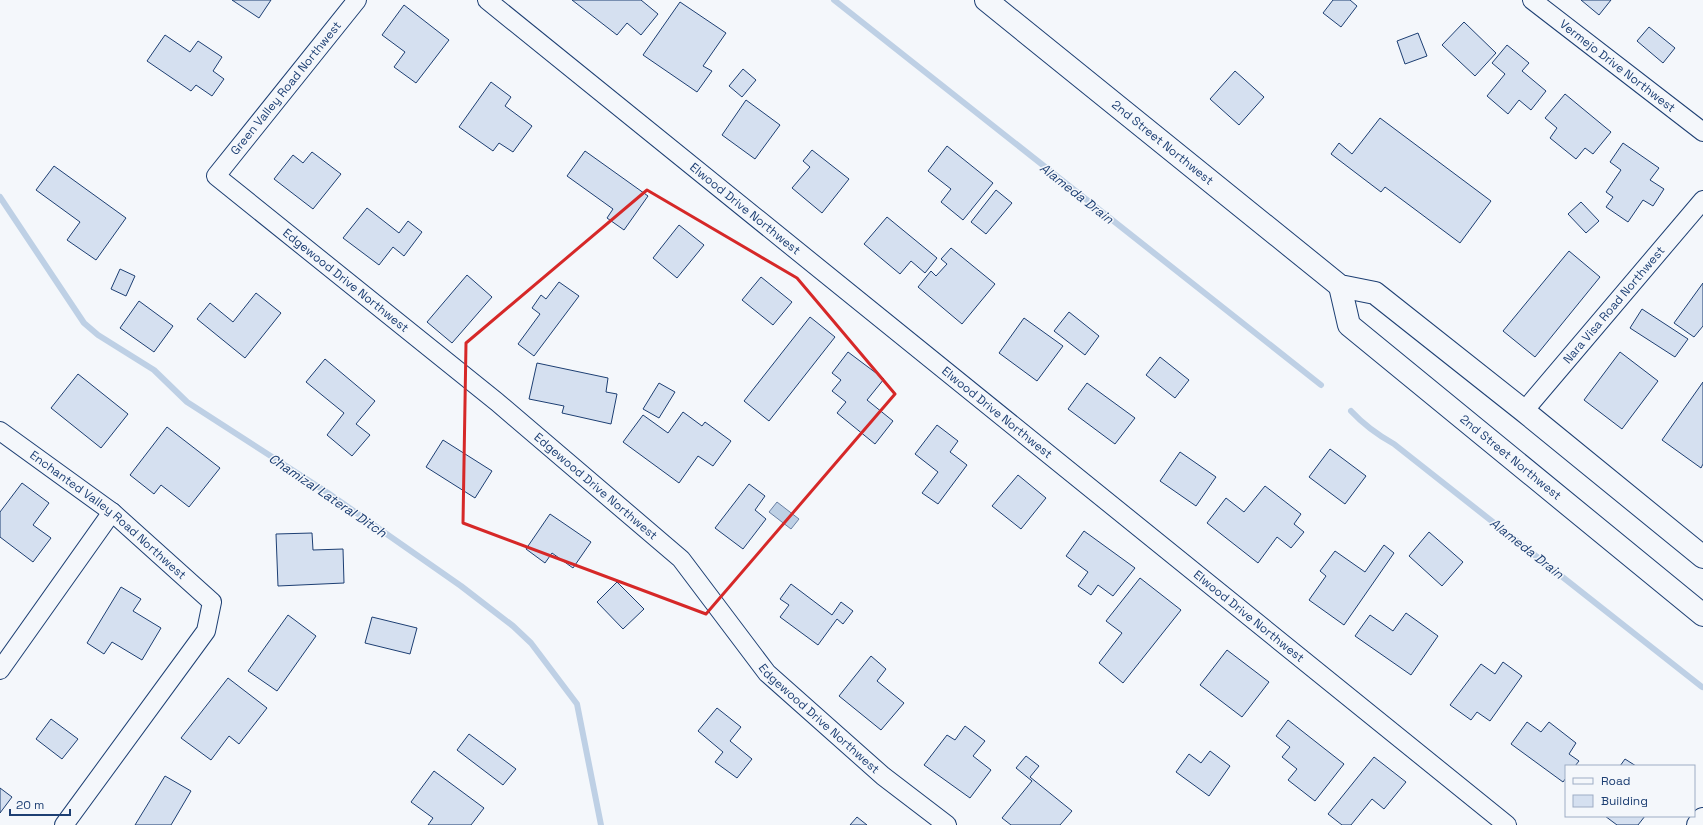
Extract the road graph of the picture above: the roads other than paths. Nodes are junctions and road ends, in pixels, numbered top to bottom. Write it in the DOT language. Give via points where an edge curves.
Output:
graph roads {
  1 [pos="357,0"];
  2 [pos="487,0"];
  3 [pos="986,0"];
  4 [pos="1532,0"];
  5 [pos="1703,132"];
  6 [pos="216,176"];
  7 [pos="1703,200"];
  8 [pos="1340,286"];
  9 [pos="1524,411"];
  10 [pos="0,431"];
  11 [pos="112,512"];
  12 [pos="1703,557"];
  13 [pos="1703,615"];
  14 [pos="0,670"];
  15 [pos="1703,819"];
  16 [pos="64,825"];
  17 [pos="947,825"];
  18 [pos="1507,825"];
  19 [pos="1698,825"];
  1 -- 6 [label="street, Green Valley Road Northwest"];
  2 -- 18 [label="street, Elwood Drive Northwest"];
  3 -- 8 [label="main road, 2nd Street Northwest"];
  4 -- 5 [label="street, Vermejo Drive Northwest"];
  6 -- 17 [label="street, Edgewood Drive Northwest" via="497,402 681,559 767,674 883,776"];
  7 -- 9 [label="street, Nara Visa Road Northwest"];
  8 -- 9 [label="main road, 2nd Street Northwest" via="1375,294"];
  8 -- 13 [label="main road, 2nd Street Northwest" via="1349,325"];
  9 -- 12 [label="main road, 2nd Street Northwest"];
  10 -- 11 [label="street, Enchanted Valley Road Northwest"];
  11 -- 14 [label="street"];
  11 -- 16 [label="street, Enchanted Valley Road Northwest" via="212,602 206,631"];
  15 -- 19 [label="main road"];
}
